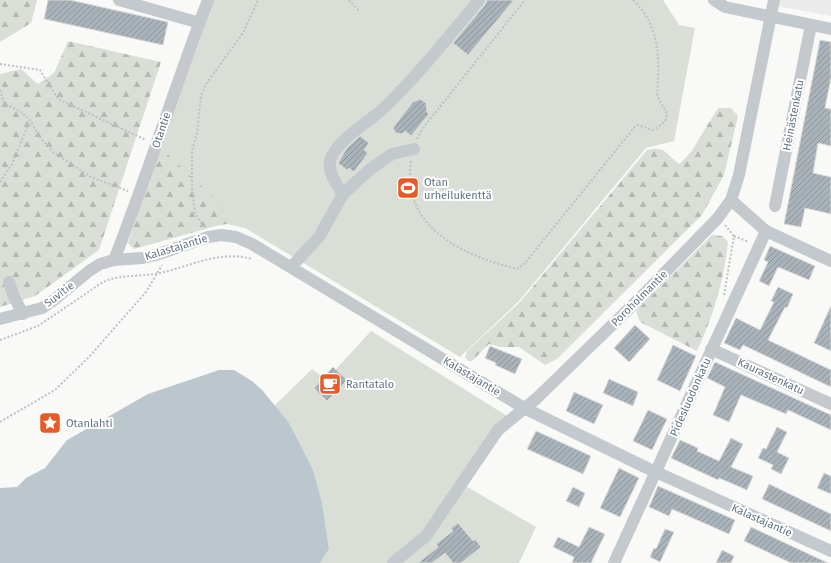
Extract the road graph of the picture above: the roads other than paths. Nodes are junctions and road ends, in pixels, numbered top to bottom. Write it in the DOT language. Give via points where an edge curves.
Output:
graph roads {
  1 [pos="119,0"];
  2 [pos="208,0"];
  3 [pos="479,0"];
  4 [pos="714,0"];
  5 [pos="774,0"];
  6 [pos="772,17"];
  7 [pos="200,23"];
  8 [pos="811,25"];
  9 [pos="831,29"];
  10 [pos="414,149"];
  11 [pos="344,194"];
  12 [pos="731,200"];
  13 [pos="775,206"];
  14 [pos="766,231"];
  15 [pos="114,260"];
  16 [pos="831,261"];
  17 [pos="291,267"];
  18 [pos="9,282"];
  19 [pos="23,314"];
  20 [pos="0,319"];
  21 [pos="712,349"];
  22 [pos="831,404"];
  23 [pos="524,408"];
  24 [pos="656,472"];
  25 [pos="831,551"];
  26 [pos="393,563"];
  27 [pos="614,563"];
  1 -- 7 [label="street"];
  2 -- 7 [label="street, Otantie"];
  3 -- 11 [label="street" via="420,71 385,108 354,131 331,157 329,164 337,186"];
  4 -- 6 [label="street" via="725,7"];
  5 -- 6 [label="street, Poroholmantie"];
  6 -- 8 [label="street"];
  6 -- 12 [label="street, Poroholmantie" via="739,175"];
  7 -- 15 [label="street, Otantie"];
  8 -- 9 [label="street"];
  8 -- 13 [label="street, Heinästenkatu"];
  10 -- 11 [label="street" via="392,154 369,170"];
  11 -- 17 [label="street" via="319,237"];
  12 -- 14 [label="street"];
  12 -- 23 [label="street, Poroholmantie" via="717,219 642,296"];
  14 -- 16 [label="street"];
  14 -- 21 [label="street, Pidesluodonkatu"];
  15 -- 17 [label="street, Kalastajantie" via="156,255 208,237 222,235 236,236"];
  15 -- 19 [label="street, Suvitie" via="89,271 42,308"];
  17 -- 23 [label="street, Kalastajantie"];
  18 -- 19 [label="street"];
  19 -- 20 [label="street, Suvitie"];
  21 -- 22 [label="street, Kaurastenkatu"];
  21 -- 24 [label="street, Pidesluodonkatu"];
  23 -- 24 [label="street, Kalastajantie"];
  23 -- 26 [label="street, Poroholmantie" via="498,430 426,536"];
  24 -- 25 [label="street, Kalastajantie"];
  24 -- 27 [label="street, Pidesluodonkatu"];
}
